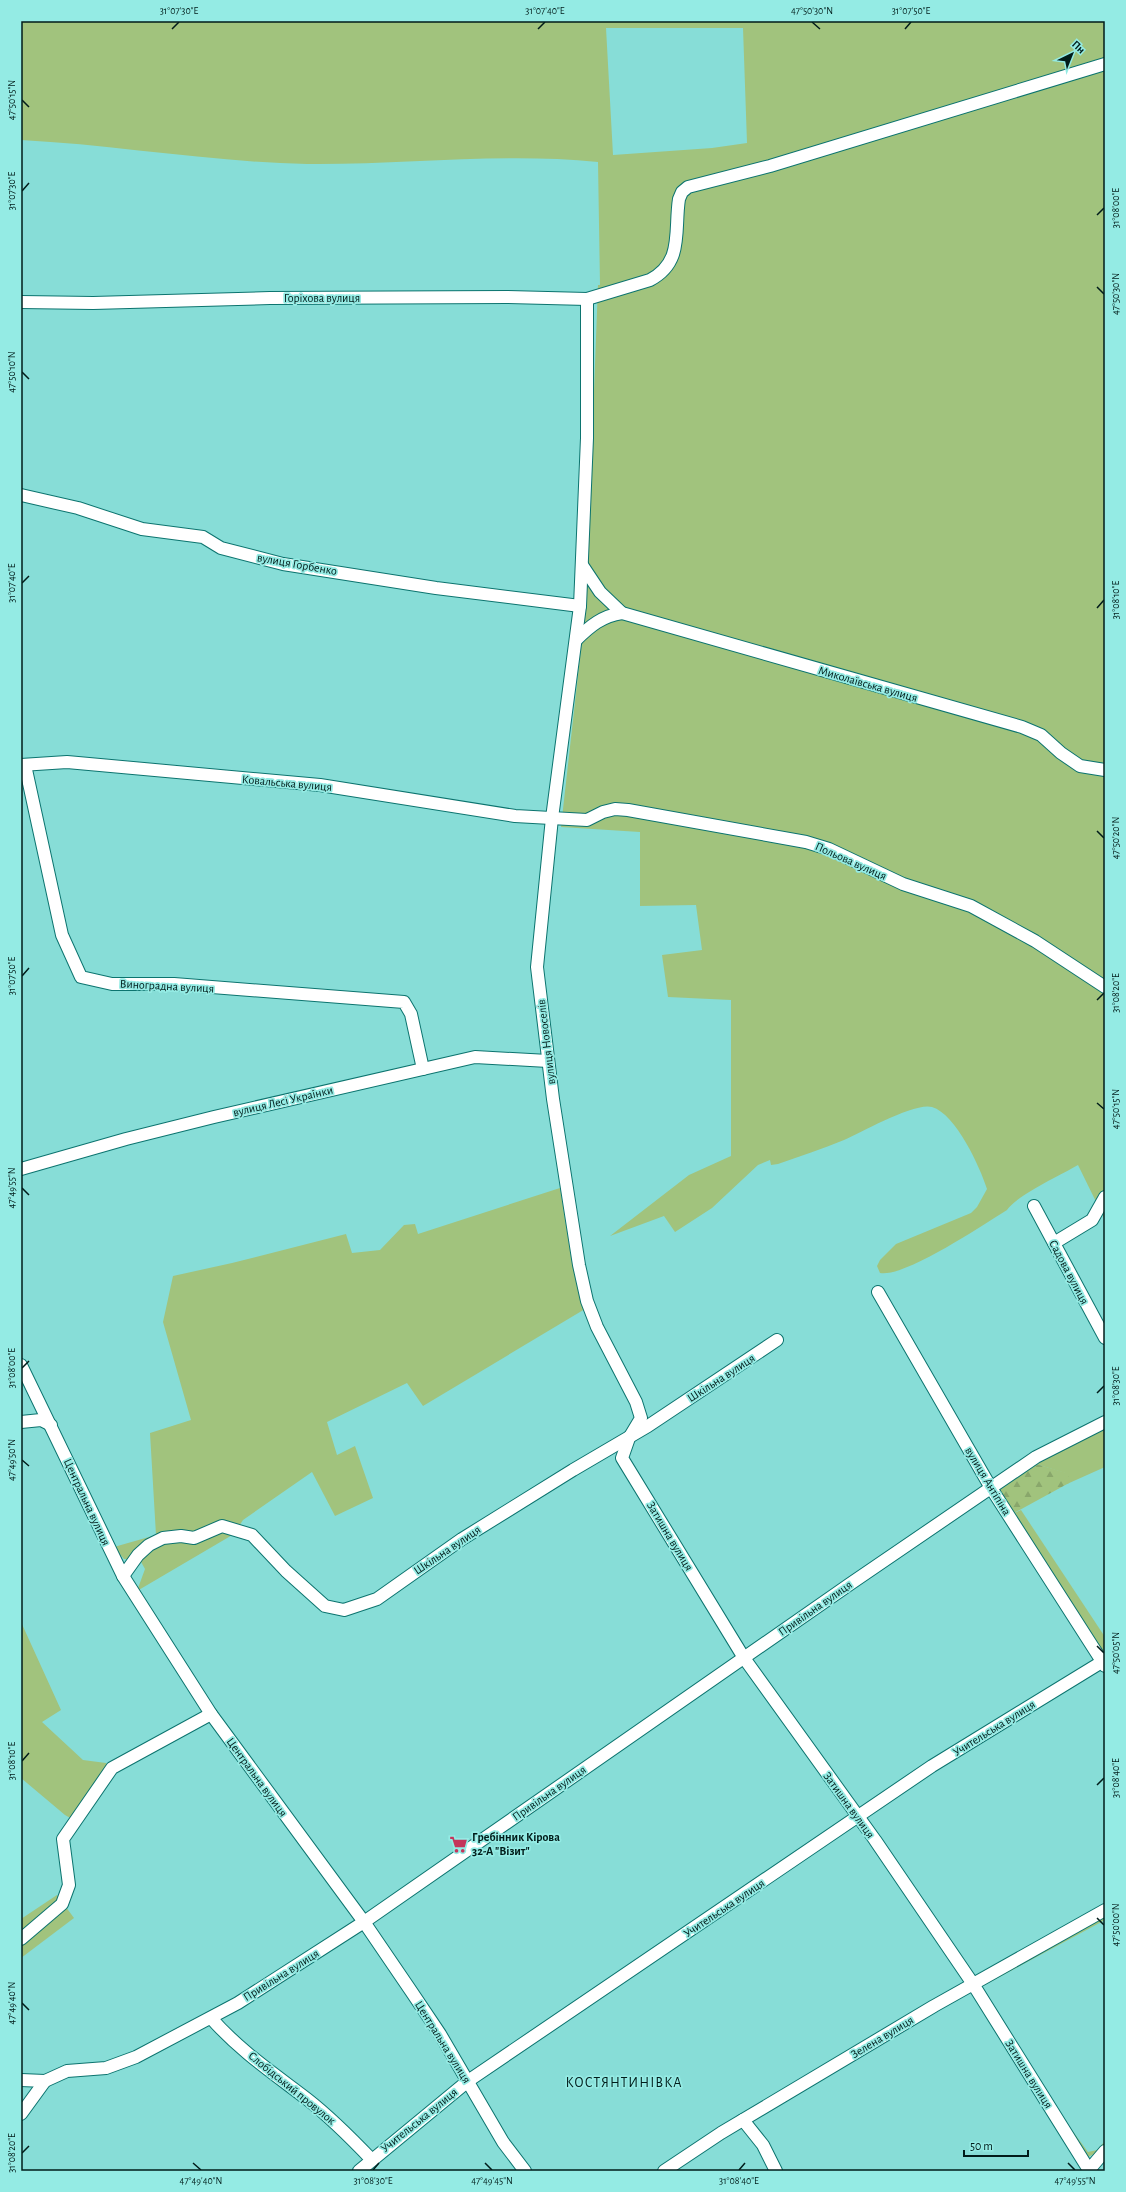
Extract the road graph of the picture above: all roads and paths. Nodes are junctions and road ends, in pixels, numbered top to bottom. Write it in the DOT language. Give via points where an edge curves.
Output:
graph roads {
  1 [pos="1105,64"];
  2 [pos="587,299"];
  3 [pos="21,302"];
  4 [pos="21,495"];
  5 [pos="582,565"];
  6 [pos="580,606"];
  7 [pos="622,613"];
  8 [pos="576,640"];
  9 [pos="23,765"];
  10 [pos="1105,770"];
  11 [pos="552,818"];
  12 [pos="1105,987"];
  13 [pos="548,1061"];
  14 [pos="423,1069"];
  15 [pos="21,1169"];
  16 [pos="1105,1197"];
  17 [pos="1034,1206"];
  18 [pos="1054,1243"];
  19 [pos="878,1292"];
  20 [pos="1105,1338"];
  21 [pos="777,1340"];
  22 [pos="21,1365"];
  23 [pos="21,1422"];
  24 [pos="1105,1422"];
  25 [pos="51,1425"];
  26 [pos="629,1438"];
  27 [pos="991,1488"];
  28 [pos="123,1576"];
  29 [pos="744,1658"];
  30 [pos="1104,1663"];
  31 [pos="211,1714"];
  32 [pos="857,1818"];
  33 [pos="1105,1910"];
  34 [pos="364,1922"];
  35 [pos="21,1939"];
  36 [pos="973,1984"];
  37 [pos="211,2018"];
  38 [pos="21,2080"];
  39 [pos="45,2081"];
  40 [pos="468,2081"];
  41 [pos="21,2114"];
  42 [pos="743,2120"];
  43 [pos="1105,2151"];
  44 [pos="372,2160"];
  45 [pos="1089,2170"];
  46 [pos="358,2171"];
  47 [pos="525,2171"];
  48 [pos="664,2171"];
  49 [pos="776,2171"];
  1 -- 2 [label="street, Горіхова вулиця" via="770,166 688,187 679,199 676,245 671,263 659,275"];
  2 -- 3 [label="street, Горіхова вулиця" via="270,298 93,303"];
  2 -- 5 [label="street, вулиця Новоселів"];
  4 -- 6 [label="street, вулиця Горбенко" via="78,508 142,529 203,537 221,548 283,564 436,588"];
  5 -- 6 [label="street, вулиця Новоселів"];
  5 -- 7 [label="street, Миколаївська вулиця" via="600,592"];
  6 -- 8 [label="street, вулиця Новоселів"];
  7 -- 8 [label="street" via="599,620"];
  7 -- 10 [label="street, Миколаївська вулиця" via="1022,727 1041,735 1080,766"];
  8 -- 11 [label="street, вулиця Новоселів"];
  9 -- 11 [label="street, Ковальська вулиця" via="67,762 320,785 515,816"];
  9 -- 14 [label="street, Виноградна вулиця" via="62,935 81,977 112,984 174,984 404,1002 411,1014"];
  11 -- 12 [label="street, Польова вулиця" via="588,820 603,812 628,810 806,842 828,849 903,884 971,906 1035,940"];
  11 -- 13 [label="street, вулиця Новоселів" via="537,967"];
  13 -- 14 [label="street, вулиця Лесі Українки" via="475,1057"];
  13 -- 26 [label="street, вулиця Новоселів" via="579,1265 587,1301 597,1327 636,1402 641,1418"];
  14 -- 15 [label="street, вулиця Лесі Українки" via="214,1117"];
  16 -- 18 [label="street" via="1092,1220"];
  17 -- 18 [label="street, Садова вулиця"];
  18 -- 20 [label="street, Садова вулиця"];
  19 -- 27 [label="street, вулиця Антіпіна"];
  21 -- 26 [label="street, Шкільна вулиця"];
  22 -- 25 [label="street, Центральна вулиця"];
  23 -- 25 [label="street" via="41,1420"];
  24 -- 27 [label="street, Привільна вулиця" via="1036,1457"];
  25 -- 28 [label="street, Центральна вулиця"];
  26 -- 28 [label="street, Шкільна вулиця" via="572,1470 462,1539 377,1599 344,1610 325,1606 286,1571 252,1535 222,1526 194,1538 163,1538 149,1545 138,1555"];
  26 -- 29 [label="street, Затишна вулиця" via="622,1458"];
  27 -- 29 [label="street, Привільна вулиця"];
  27 -- 30 [label="street, вулиця Антіпіна"];
  28 -- 31 [label="street, Центральна вулиця"];
  29 -- 32 [label="street, Затишна вулиця"];
  29 -- 34 [label="street, Привільна вулиця"];
  30 -- 32 [label="street, Учительська вулиця" via="932,1766"];
  31 -- 34 [label="street, Центральна вулиця"];
  31 -- 35 [label="street" via="112,1768 63,1840 68,1885 62,1904"];
  32 -- 36 [label="street, Затишна вулиця"];
  32 -- 40 [label="street, Учительська вулиця"];
  33 -- 36 [label="street, Зелена вулиця"];
  34 -- 37 [label="street, Привільна вулиця"];
  34 -- 40 [label="street, Центральна вулиця" via="440,2034"];
  36 -- 42 [label="street, Зелена вулиця"];
  36 -- 45 [label="street, Затишна вулиця"];
  37 -- 39 [label="street, Привільна вулиця" via="136,2056 106,2068 67,2071"];
  37 -- 44 [label="street, Слобідський провулок" via="266,2069 342,2129"];
  38 -- 39 [label="street, Привільна вулиця"];
  39 -- 41 [label="street"];
  40 -- 44 [label="street, Учительська вулиця"];
  40 -- 47 [label="street, Центральна вулиця" via="503,2142"];
  42 -- 48 [label="street, Зелена вулиця"];
  42 -- 49 [label="street" via="763,2145"];
  43 -- 45 [label="street"];
  44 -- 46 [label="street, Учительська вулиця"];
}
